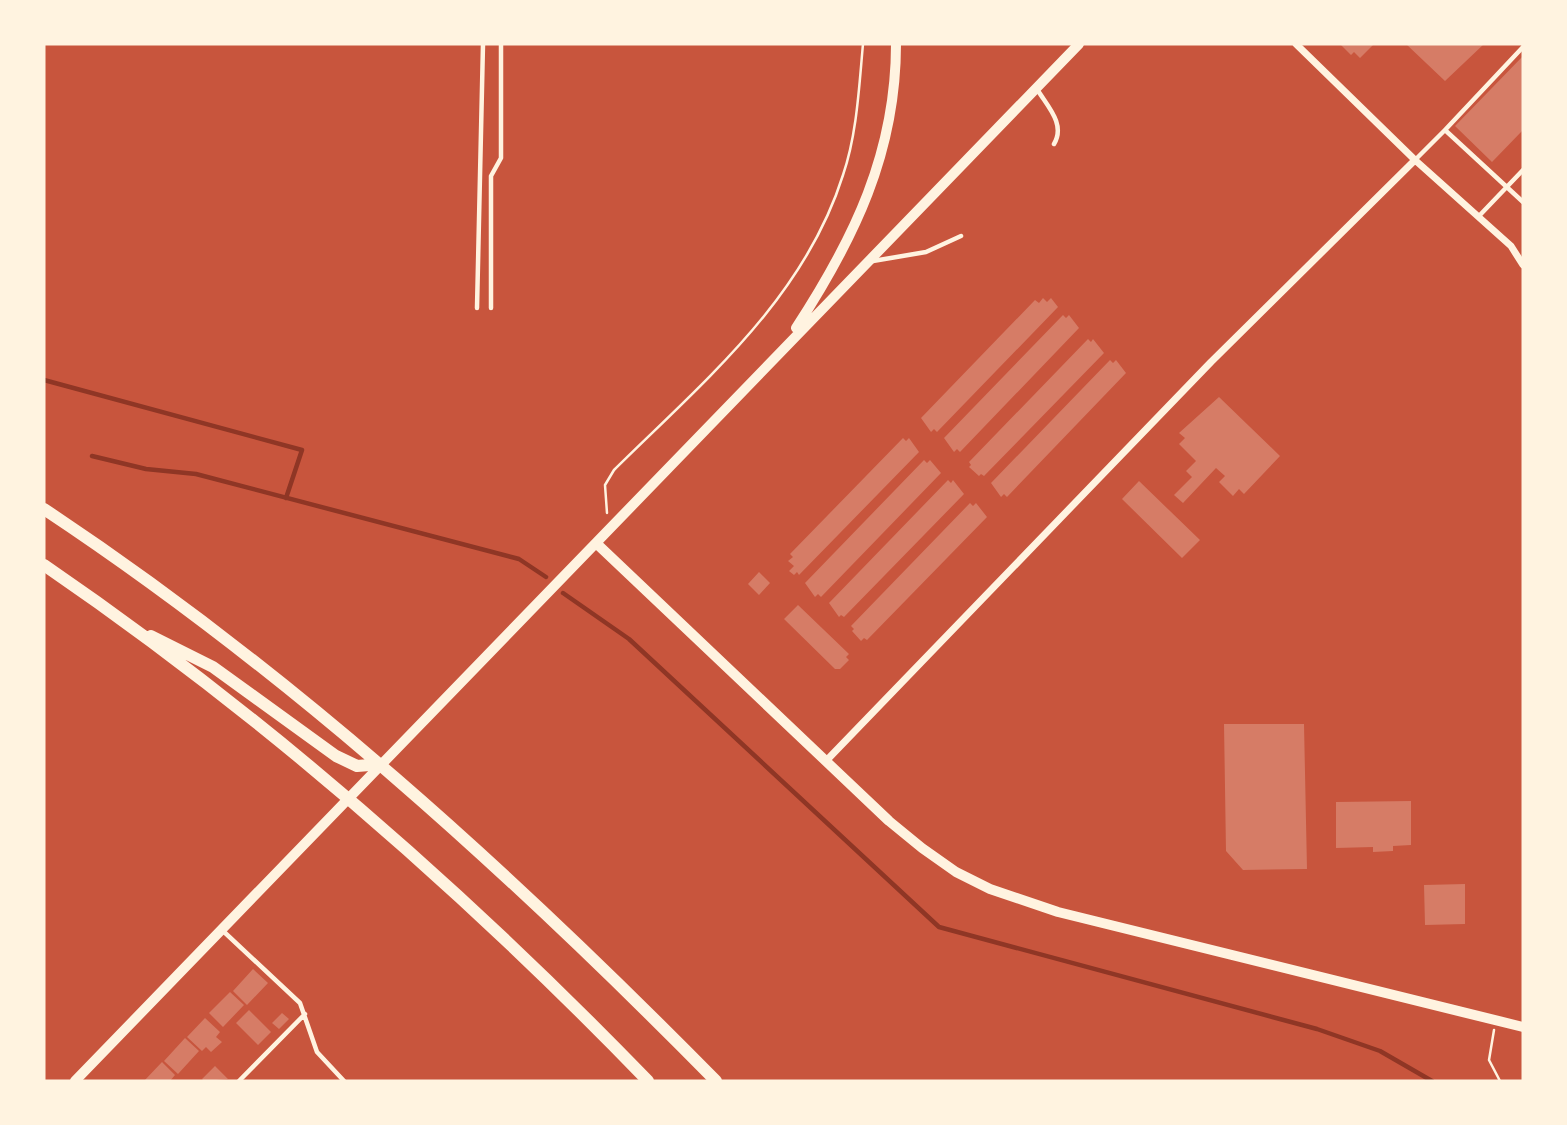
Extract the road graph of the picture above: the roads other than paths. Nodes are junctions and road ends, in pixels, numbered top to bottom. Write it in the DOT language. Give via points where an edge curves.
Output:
graph roads {
  1 [pos="483,44"];
  2 [pos="500,44"];
  3 [pos="896,44"];
  4 [pos="1079,44"];
  5 [pos="1296,44"];
  6 [pos="1523,47"];
  7 [pos="1037,87"];
  8 [pos="1446,130"];
  9 [pos="1054,144"];
  10 [pos="1415,160"];
  11 [pos="1523,170"];
  12 [pos="1507,187"];
  13 [pos="1523,202"];
  14 [pos="1479,216"];
  15 [pos="961,236"];
  16 [pos="869,261"];
  17 [pos="1523,265"];
  18 [pos="477,308"];
  19 [pos="491,308"];
  20 [pos="783,348"];
  21 [pos="44,509"];
  22 [pos="596,542"];
  23 [pos="44,565"];
  24 [pos="131,627"];
  25 [pos="826,761"];
  26 [pos="382,764"];
  27 [pos="348,799"];
  28 [pos="222,929"];
  29 [pos="305,1014"];
  30 [pos="1523,1027"];
  31 [pos="75,1081"];
  32 [pos="239,1081"];
  33 [pos="344,1081"];
  34 [pos="648,1081"];
  35 [pos="716,1081"];
  1 -- 18 [label="lane"];
  2 -- 19 [label="lane" via="501,158 491,176"];
  3 -- 20 [label="street" via="892,106 877,170 847,246"];
  4 -- 7 [label="street"];
  5 -- 10 [label="street"];
  6 -- 8 [label="lane"];
  7 -- 9 [label="lane" via="1057,121"];
  7 -- 16 [label="street"];
  8 -- 10 [label="lane"];
  8 -- 12 [label="lane"];
  10 -- 14 [label="street"];
  10 -- 25 [label="street" via="1211,362"];
  11 -- 12 [label="lane"];
  12 -- 13 [label="lane"];
  12 -- 14 [label="lane"];
  14 -- 17 [label="street" via="1511,246"];
  15 -- 16 [label="lane" via="926,252"];
  16 -- 20 [label="street"];
  20 -- 22 [label="street"];
  21 -- 26 [label="main road" via="169,597"];
  22 -- 25 [label="street"];
  22 -- 26 [label="street"];
  23 -- 24 [label="main road"];
  24 -- 26 [label="main road" via="214,667 336,756 357,766"];
  24 -- 27 [label="main road"];
  25 -- 30 [label="street" via="922,848 956,872 1024,902"];
  26 -- 27 [label="street"];
  26 -- 35 [label="main road" via="567,932"];
  27 -- 28 [label="street"];
  27 -- 34 [label="main road" via="475,911"];
  28 -- 29 [label="lane" via="288,991"];
  28 -- 31 [label="street"];
  29 -- 32 [label="lane"];
  29 -- 33 [label="lane" via="317,1052"];
}
